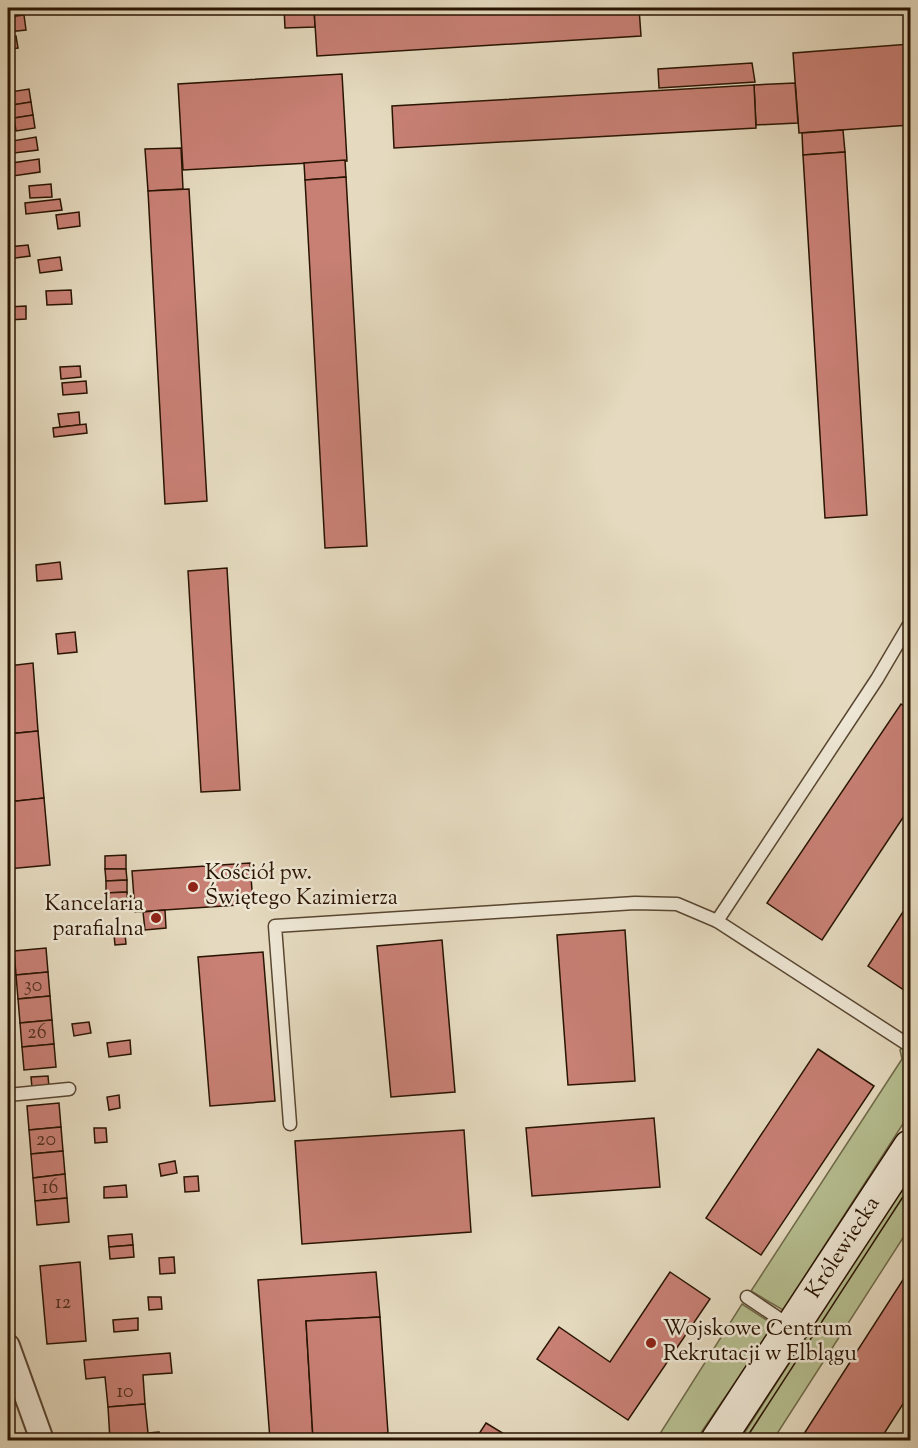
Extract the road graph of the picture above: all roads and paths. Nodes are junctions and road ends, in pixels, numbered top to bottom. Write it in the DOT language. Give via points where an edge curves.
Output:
graph roads {
  1 [pos="910,623"];
  2 [pos="717,921"];
  3 [pos="910,1046"];
  4 [pos="69,1089"];
  5 [pos="8,1095"];
  6 [pos="290,1124"];
  7 [pos="910,1147"];
  8 [pos="747,1297"];
  9 [pos="792,1328"];
  10 [pos="8,1347"];
  11 [pos="18,1407"];
  12 [pos="42,1440"];
  13 [pos="718,1440"];
  1 -- 2 [label="lane"];
  2 -- 3 [label="lane"];
  2 -- 6 [label="lane" via="677,904 635,903 275,926"];
  4 -- 5 [label="lane"];
  7 -- 9 [label="main road, Królewiecka"];
  8 -- 9 [label="lane"];
  9 -- 13 [label="main road, Królewiecka"];
  10 -- 11 [label="street"];
  11 -- 12 [label="street"];
}
